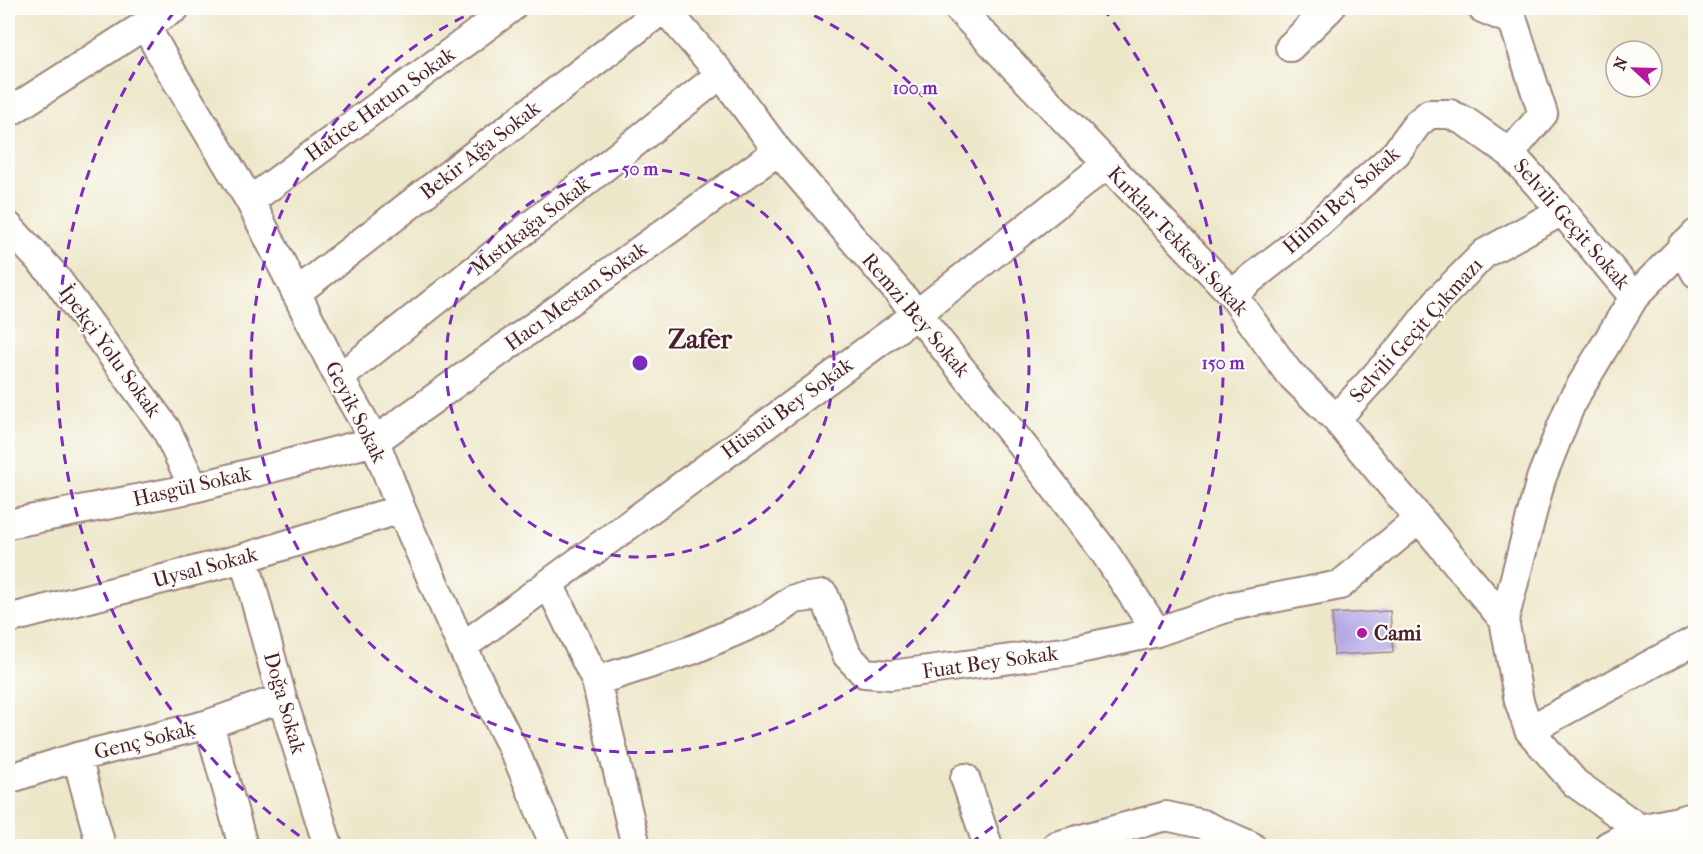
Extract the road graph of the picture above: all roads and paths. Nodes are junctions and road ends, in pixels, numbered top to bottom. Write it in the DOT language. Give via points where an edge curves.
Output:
graph roads {
  1 [pos="511,8"];
  2 [pos="664,8"];
  3 [pos="958,8"];
  4 [pos="1330,8"];
  5 [pos="1482,8"];
  6 [pos="161,12"];
  7 [pos="1521,14"];
  8 [pos="1290,47"];
  9 [pos="721,74"];
  10 [pos="8,113"];
  11 [pos="778,151"];
  12 [pos="1510,153"];
  13 [pos="1107,164"];
  14 [pos="250,201"];
  15 [pos="1562,212"];
  16 [pos="8,226"];
  17 [pos="1689,240"];
  18 [pos="1695,273"];
  19 [pos="296,293"];
  20 [pos="1232,294"];
  21 [pos="1634,297"];
  22 [pos="917,314"];
  23 [pos="339,378"];
  24 [pos="1336,419"];
  25 [pos="375,441"];
  26 [pos="194,488"];
  27 [pos="401,509"];
  28 [pos="1419,519"];
  29 [pos="8,524"];
  30 [pos="244,558"];
  31 [pos="549,584"];
  32 [pos="8,619"];
  33 [pos="1504,620"];
  34 [pos="1157,632"];
  35 [pos="1695,640"];
  36 [pos="462,647"];
  37 [pos="596,681"];
  38 [pos="282,698"];
  39 [pos="209,724"];
  40 [pos="1529,730"];
  41 [pos="77,757"];
  42 [pos="965,778"];
  43 [pos="8,779"];
  44 [pos="1695,816"];
  45 [pos="1640,829"];
  46 [pos="1695,841"];
  47 [pos="101,846"];
  48 [pos="243,846"];
  49 [pos="328,846"];
  50 [pos="555,846"];
  51 [pos="636,846"];
  52 [pos="987,846"];
  53 [pos="1056,846"];
  54 [pos="1251,846"];
  55 [pos="1608,846"];
  1 -- 14 [label="street, Hatice Hatun Sokak"];
  2 -- 9 [label="street, Remzi Bey Sokak"];
  2 -- 19 [label="street, Bekir Ağa Sokak"];
  3 -- 13 [label="street, Kırklar Tekkesi Sokak"];
  4 -- 8 [label="street"];
  5 -- 7 [label="street, Selvili Geçit Sokak"];
  6 -- 10 [label="street"];
  6 -- 14 [label="street, Geyik Sokak" via="168,66"];
  7 -- 12 [label="street, Selvili Geçit Sokak" via="1543,114"];
  9 -- 11 [label="street, Remzi Bey Sokak"];
  9 -- 23 [label="street, Mıstıkağa Sokak"];
  11 -- 22 [label="street, Remzi Bey Sokak"];
  11 -- 25 [label="street, Hacı Mestan Sokak"];
  12 -- 15 [label="street, Selvili Geçit Sokak"];
  12 -- 20 [label="street, Hilmi Bey Sokak" via="1450,114 1429,114 1396,153 1300,240"];
  13 -- 20 [label="street, Kırklar Tekkesi Sokak"];
  13 -- 22 [label="street, Hüsnü Bey Sokak"];
  14 -- 19 [label="street, Geyik Sokak"];
  15 -- 21 [label="street, Selvili Geçit Sokak"];
  15 -- 24 [label="street, Selvili Geçit Çıkmazı" via="1485,253 1440,298 1401,348"];
  16 -- 26 [label="street, İpekçi Yolu Sokak" via="53,274 166,429"];
  17 -- 18 [label="street"];
  17 -- 21 [label="street"];
  19 -- 23 [label="street, Geyik Sokak"];
  20 -- 24 [label="street, Kırklar Tekkesi Sokak" via="1288,372"];
  21 -- 33 [label="street" via="1572,401 1541,479"];
  22 -- 31 [label="street, Hüsnü Bey Sokak"];
  22 -- 34 [label="street, Remzi Bey Sokak" via="1103,550"];
  23 -- 25 [label="street, Geyik Sokak"];
  24 -- 28 [label="street, Kırklar Tekkesi Sokak"];
  25 -- 26 [label="street, Hasgül Sokak"];
  25 -- 27 [label="street, Geyik Sokak"];
  26 -- 29 [label="street, Hasgül Sokak"];
  27 -- 30 [label="street, Uysal Sokak"];
  27 -- 36 [label="street, Geyik Sokak"];
  28 -- 33 [label="street, Kırklar Tekkesi Sokak"];
  28 -- 34 [label="street, Fuat Bey Sokak" via="1340,585 1232,606"];
  30 -- 32 [label="street, Uysal Sokak"];
  30 -- 38 [label="street, Doğa Sokak"];
  31 -- 36 [label="street, Hüsnü Bey Sokak"];
  31 -- 37 [label="street"];
  33 -- 40 [label="street" via="1519,701"];
  34 -- 37 [label="street, Fuat Bey Sokak" via="1070,651 891,675 864,673 847,654 824,595 794,599 768,617 692,650"];
  35 -- 40 [label="street"];
  36 -- 50 [label="street, Geyik Sokak" via="518,759"];
  37 -- 51 [label="street"];
  38 -- 39 [label="street, Genç Sokak"];
  38 -- 49 [label="street, Doğa Sokak"];
  39 -- 41 [label="street, Genç Sokak"];
  39 -- 48 [label="street"];
  40 -- 45 [label="street" via="1575,783"];
  41 -- 43 [label="street, Genç Sokak"];
  41 -- 47 [label="street"];
  42 -- 52 [label="street"];
  44 -- 45 [label="street"];
  45 -- 46 [label="street"];
  45 -- 55 [label="street"];
  53 -- 54 [label="street" via="1166,816 1202,824"];
}
